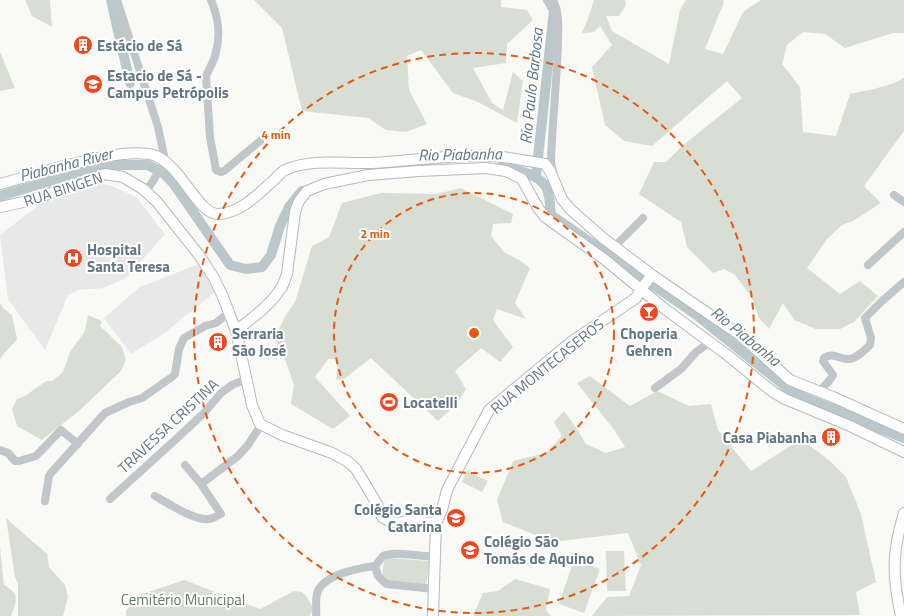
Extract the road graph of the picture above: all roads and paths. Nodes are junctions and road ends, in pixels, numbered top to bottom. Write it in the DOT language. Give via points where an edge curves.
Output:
graph roads {
  1 [pos="117,0"];
  2 [pos="211,0"];
  3 [pos="556,2"];
  4 [pos="260,141"];
  5 [pos="469,156"];
  6 [pos="165,160"];
  7 [pos="548,163"];
  8 [pos="469,169"];
  9 [pos="0,184"];
  10 [pos="146,191"];
  11 [pos="894,195"];
  12 [pos="904,202"];
  13 [pos="0,207"];
  14 [pos="643,218"];
  15 [pos="904,232"];
  16 [pos="615,246"];
  17 [pos="868,265"];
  18 [pos="652,275"];
  19 [pos="904,282"];
  20 [pos="641,289"];
  21 [pos="230,312"];
  22 [pos="236,331"];
  23 [pos="710,342"];
  24 [pos="247,379"];
  25 [pos="655,388"];
  26 [pos="819,392"];
  27 [pos="261,425"];
  28 [pos="904,429"];
  29 [pos="78,444"];
  30 [pos="0,450"];
  31 [pos="904,452"];
  32 [pos="185,465"];
  33 [pos="201,484"];
  34 [pos="155,496"];
  35 [pos="110,499"];
  36 [pos="45,502"];
  37 [pos="904,513"];
  38 [pos="436,523"];
  39 [pos="434,556"];
  40 [pos="375,566"];
  41 [pos="434,589"];
  42 [pos="316,616"];
  43 [pos="432,616"];
  44 [pos="901,616"];
  1 -- 6 [label="street" via="158,127"];
  2 -- 4 [label="street" via="217,14 219,35 215,58 206,76 210,137 216,170 224,171"];
  3 -- 7 [label="street" via="557,76"];
  5 -- 6 [label="main road" via="372,163 306,164 284,171 244,206 219,214 208,211"];
  5 -- 7 [label="main road" via="507,157"];
  5 -- 8 [label="main road"];
  6 -- 9 [label="main road, RUA BINGEN" via="128,153"];
  6 -- 10 [label="street"];
  7 -- 16 [label="main road" via="562,199 570,209"];
  8 -- 20 [label="main road" via="506,171 522,179 545,217"];
  8 -- 22 [label="main road" via="368,175 324,184 307,191 295,212 287,274 282,287 262,310"];
  10 -- 13 [label="main road, RUA BINGEN" via="123,177 106,174 28,201"];
  10 -- 21 [label="main road, RUA BINGEN" via="199,255 214,278"];
  11 -- 12 [label="street"];
  14 -- 16 [label="street"];
  15 -- 17 [label="street"];
  16 -- 18 [label="main road"];
  18 -- 20 [label="main road, RUA MONTECASEROS"];
  18 -- 26 [label="main road" via="741,336 790,380"];
  19 -- 26 [label="street" via="865,318 871,341 864,351 849,359 828,355 824,358 833,375"];
  20 -- 23 [label="main road"];
  20 -- 38 [label="main road, RUA MONTECASEROS" via="636,298 571,342 489,410 447,490"];
  21 -- 22 [label="main road, RUA BINGEN"];
  21 -- 29 [label="street" via="216,323 184,338 179,349 175,374 168,381 142,398 105,413"];
  22 -- 24 [label="main road, RUA BINGEN"];
  23 -- 25 [label="street"];
  23 -- 31 [label="main road" via="773,392"];
  24 -- 27 [label="main road, RUA BINGEN" via="252,405"];
  24 -- 35 [label="street, TRAVESSA CRISTINA" via="221,393 204,413"];
  26 -- 28 [label="main road"];
  27 -- 33 [label="street" via="238,456"];
  27 -- 38 [label="main road" via="347,461 356,469 382,517 389,521"];
  29 -- 30 [label="street" via="61,430 36,456 15,461 8,453"];
  29 -- 36 [label="street" via="49,476"];
  32 -- 33 [label="street"];
  33 -- 34 [label="street" via="221,514 208,519 190,515"];
  37 -- 44 [label="main road" via="894,558 894,577"];
  38 -- 39 [label="main road, RUA MONTECASEROS"];
  39 -- 40 [label="street" via="392,554 384,556"];
  39 -- 41 [label="main road, RUA MONTECASEROS"];
  40 -- 41 [label="street" via="378,576 386,584"];
  40 -- 42 [label="street" via="348,571 324,584 317,593"];
  41 -- 43 [label="main road, RUA MONTECASEROS"];
}
